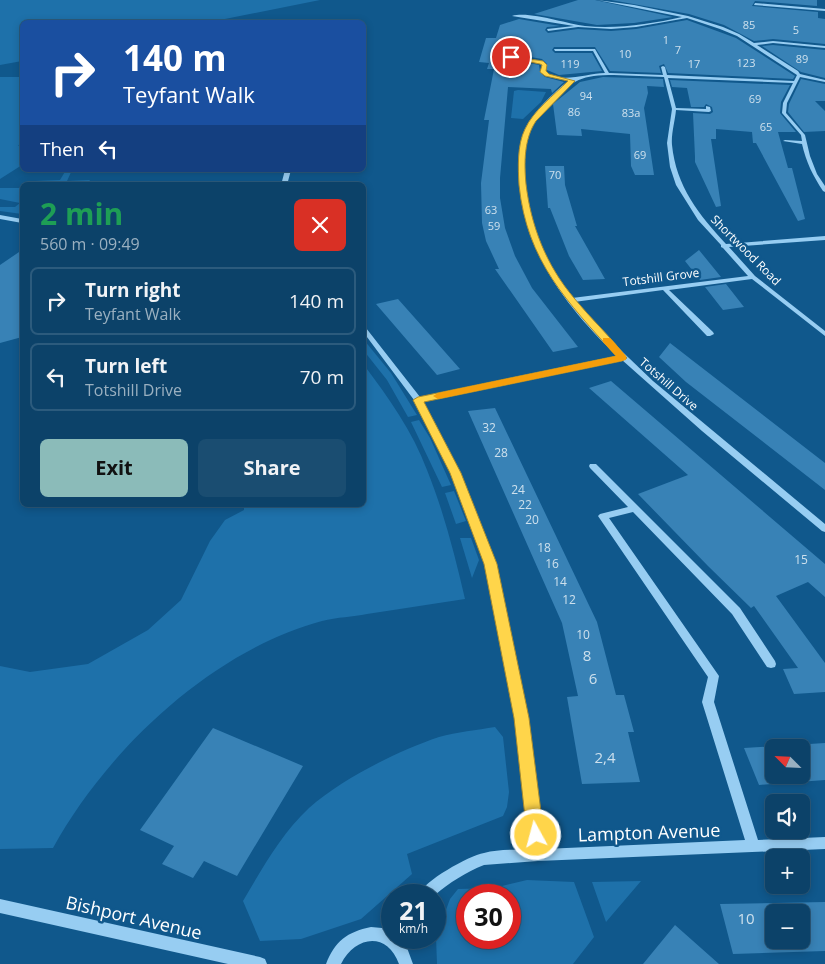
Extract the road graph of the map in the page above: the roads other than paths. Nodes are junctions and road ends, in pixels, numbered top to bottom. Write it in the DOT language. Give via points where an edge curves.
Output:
graph roads {
  1 [pos="599,0"];
  2 [pos="635,0"];
  3 [pos="623,4"];
  4 [pos="755,4"];
  5 [pos="825,10"];
  6 [pos="514,16"];
  7 [pos="688,16"];
  8 [pos="583,27"];
  9 [pos="548,30"];
  10 [pos="510,41"];
  11 [pos="753,44"];
  12 [pos="825,47"];
  13 [pos="555,50"];
  14 [pos="663,67"];
  15 [pos="608,74"];
  16 [pos="799,75"];
  17 [pos="667,77"];
  18 [pos="572,81"];
  19 [pos="825,81"];
  20 [pos="795,82"];
  21 [pos="708,107"];
  22 [pos="674,109"];
  23 [pos="785,141"];
  24 [pos="804,143"];
  25 [pos="825,190"];
  26 [pos="0,217"];
  27 [pos="20,220"];
  28 [pos="825,238"];
  29 [pos="723,246"];
  30 [pos="753,278"];
  31 [pos="664,288"];
  32 [pos="570,300"];
  33 [pos="366,332"];
  34 [pos="710,334"];
  35 [pos="825,334"];
  36 [pos="622,358"];
  37 [pos="418,400"];
  38 [pos="593,466"];
  39 [pos="634,509"];
  40 [pos="825,529"];
  41 [pos="771,664"];
  42 [pos="825,843"];
  43 [pos="754,847"];
  44 [pos="538,854"];
  45 [pos="437,884"];
  46 [pos="0,906"];
  47 [pos="381,932"];
  48 [pos="400,949"];
  49 [pos="260,964"];
  50 [pos="333,964"];
  51 [pos="406,964"];
  1 -- 3 [label="street"];
  2 -- 3 [label="street"];
  3 -- 7 [label="street"];
  4 -- 5 [label="street"];
  6 -- 8 [label="street" via="541,17"];
  7 -- 8 [label="street" via="638,27"];
  7 -- 11 [label="street"];
  8 -- 9 [label="street"];
  10 -- 18 [label="street" via="508,54 511,57 542,62 543,72 547,75"];
  11 -- 12 [label="street" via="774,42"];
  11 -- 16 [label="street"];
  13 -- 15 [label="street" via="594,50"];
  14 -- 17 [label="street, Shortwood Road"];
  15 -- 17 [label="street"];
  15 -- 18 [label="street"];
  16 -- 19 [label="street"];
  16 -- 20 [label="street"];
  17 -- 20 [label="street"];
  17 -- 22 [label="street, Shortwood Road"];
  18 -- 32 [label="street, Totshill Drive" via="533,120 524,140 521,170 532,233 550,272"];
  20 -- 24 [label="street" via="784,113 802,135"];
  21 -- 22 [label="street" via="709,111"];
  22 -- 29 [label="street, Shortwood Road" via="669,143 679,184 700,219"];
  23 -- 24 [label="street"];
  24 -- 25 [label="street" via="814,174"];
  26 -- 27 [label="street"];
  28 -- 29 [label="street"];
  29 -- 30 [label="street, Shortwood Road"];
  30 -- 31 [label="street, Totshill Grove"];
  30 -- 35 [label="street, Shortwood Road"];
  31 -- 32 [label="street, Totshill Grove"];
  31 -- 34 [label="street"];
  32 -- 36 [label="street, Totshill Drive"];
  33 -- 37 [label="street"];
  36 -- 37 [label="street"];
  36 -- 40 [label="street, Totshill Drive"];
  37 -- 44 [label="street" via="455,473 490,564 522,718"];
  38 -- 39 [label="street"];
  39 -- 41 [label="street" via="736,611"];
  39 -- 43 [label="street" via="604,516 714,676 708,702"];
  42 -- 43 [label="street, Lampton Avenue"];
  43 -- 44 [label="street, Lampton Avenue"];
  44 -- 45 [label="street, Lampton Avenue" via="473,863"];
  46 -- 49 [label="street, Bishport Avenue"];
  47 -- 50 [label="street" via="357,936 342,946"];
  48 -- 51 [label="street"];
}
